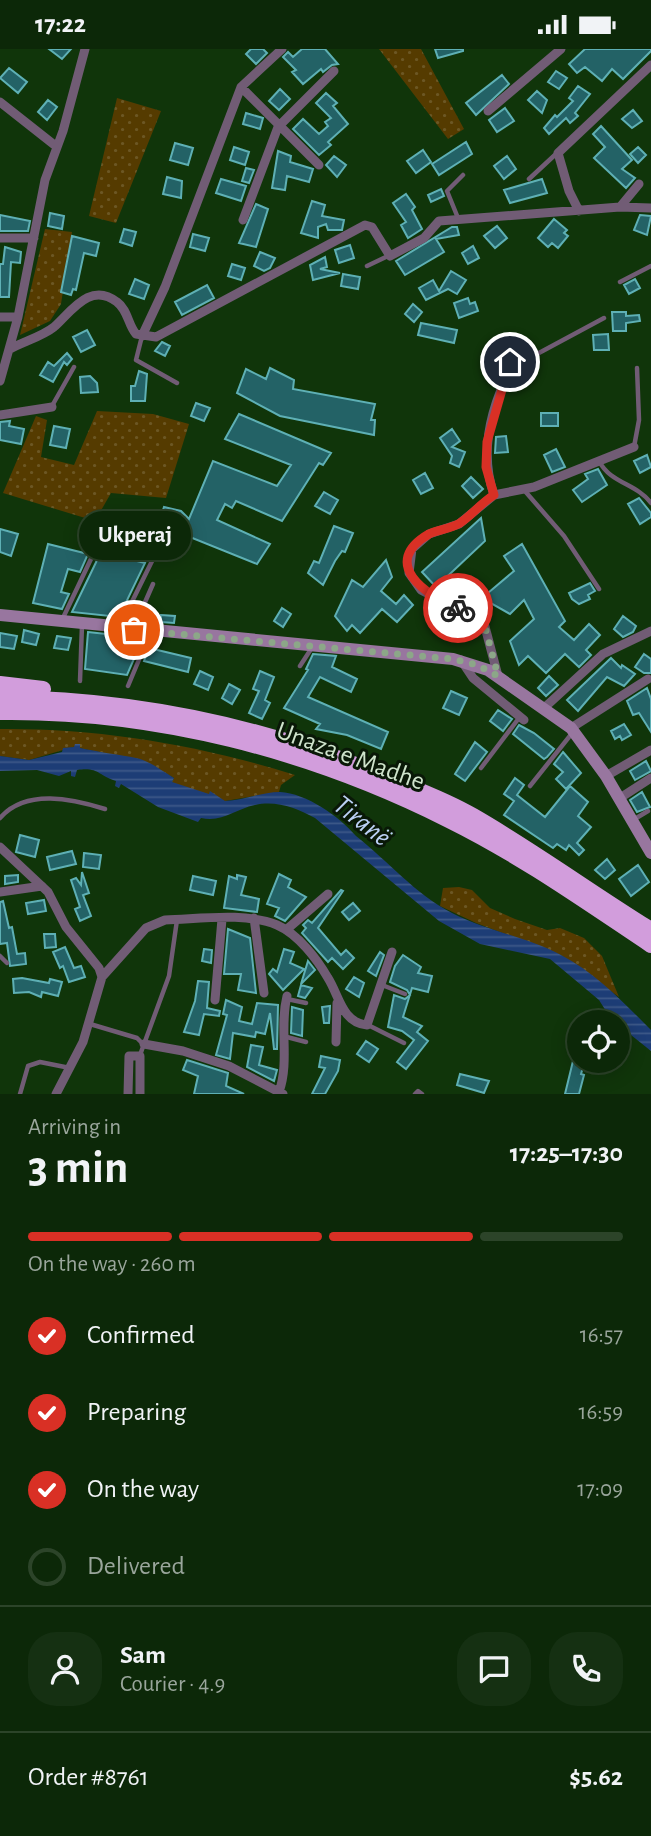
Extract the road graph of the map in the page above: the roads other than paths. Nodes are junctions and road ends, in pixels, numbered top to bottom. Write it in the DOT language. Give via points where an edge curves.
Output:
graph roads {
  1 [pos="85,49"];
  2 [pos="282,49"];
  3 [pos="561,49"];
  4 [pos="651,65"];
  5 [pos="334,71"];
  6 [pos="242,87"];
  7 [pos="0,102"];
  8 [pos="488,111"];
  9 [pos="280,126"];
  10 [pos="57,147"];
  11 [pos="558,153"];
  12 [pos="319,165"];
  13 [pos="463,175"];
  14 [pos="529,179"];
  15 [pos="639,184"];
  16 [pos="621,207"];
  17 [pos="651,208"];
  18 [pos="579,211"];
  19 [pos="458,218"];
  20 [pos="243,220"];
  21 [pos="0,238"];
  22 [pos="34,238"];
  23 [pos="390,256"];
  24 [pos="367,266"];
  25 [pos="651,266"];
  26 [pos="620,282"];
  27 [pos="0,317"];
  28 [pos="18,317"];
  29 [pos="604,318"];
  30 [pos="142,336"];
  31 [pos="496,339"];
  32 [pos="10,349"];
  33 [pos="74,367"];
  34 [pos="511,368"];
  35 [pos="637,368"];
  36 [pos="0,381"];
  37 [pos="177,383"];
  38 [pos="52,407"];
  39 [pos="0,415"];
  40 [pos="634,447"];
  41 [pos="598,460"];
  42 [pos="524,490"];
  43 [pos="494,495"];
  44 [pos="651,503"];
  45 [pos="152,584"];
  46 [pos="599,589"];
  47 [pos="0,614"];
  48 [pos="62,621"];
  49 [pos="82,624"];
  50 [pos="119,628"];
  51 [pos="134,630"];
  52 [pos="151,631"];
  53 [pos="651,631"];
  54 [pos="313,645"];
  55 [pos="461,660"];
  56 [pos="300,666"];
  57 [pos="498,676"];
  58 [pos="648,679"];
  59 [pos="80,681"];
  60 [pos="0,684"];
  61 [pos="128,686"];
  62 [pos="0,698"];
  63 [pos="544,708"];
  64 [pos="0,712"];
  65 [pos="522,719"];
  66 [pos="0,722"];
  67 [pos="572,729"];
  68 [pos="255,732"];
  69 [pos="265,749"];
  70 [pos="651,750"];
  71 [pos="481,768"];
  72 [pos="606,776"];
  73 [pos="651,778"];
  74 [pos="530,786"];
  75 [pos="620,798"];
  76 [pos="105,810"];
  77 [pos="648,811"];
  78 [pos="0,818"];
  79 [pos="633,820"];
  80 [pos="0,847"];
  81 [pos="651,853"];
  82 [pos="42,886"];
  83 [pos="0,892"];
  84 [pos="328,894"];
  85 [pos="254,918"];
  86 [pos="222,919"];
  87 [pos="177,920"];
  88 [pos="286,930"];
  89 [pos="651,930"];
  90 [pos="651,945"];
  91 [pos="393,952"];
  92 [pos="0,956"];
  93 [pos="7,963"];
  94 [pos="102,977"];
  95 [pos="382,985"];
  96 [pos="264,993"];
  97 [pos="405,994"];
  98 [pos="287,997"];
  99 [pos="215,1000"];
  100 [pos="337,1001"];
  101 [pos="306,1003"];
  102 [pos="90,1024"];
  103 [pos="367,1025"];
  104 [pos="282,1035"];
  105 [pos="306,1042"];
  106 [pos="336,1042"];
  107 [pos="144,1044"];
  108 [pos="404,1044"];
  109 [pos="140,1056"];
  110 [pos="71,1068"];
  111 [pos="280,1093"];
  112 [pos="20,1094"];
  113 [pos="55,1094"];
  114 [pos="128,1094"];
  115 [pos="139,1094"];
  116 [pos="415,1094"];
  117 [pos="422,1094"];
  1 -- 10 [label="street"];
  2 -- 6 [label="street"];
  3 -- 8 [label="street"];
  4 -- 11 [label="street"];
  5 -- 9 [label="street"];
  6 -- 9 [label="street"];
  6 -- 30 [label="street"];
  7 -- 10 [label="street"];
  9 -- 12 [label="street"];
  9 -- 20 [label="street"];
  10 -- 22 [label="street" via="45,180"];
  11 -- 14 [label="lane"];
  11 -- 18 [label="street"];
  13 -- 19 [label="lane" via="447,191"];
  15 -- 16 [label="street"];
  16 -- 17 [label="street"];
  16 -- 18 [label="street"];
  18 -- 19 [label="street"];
  19 -- 23 [label="street" via="439,221 424,238"];
  21 -- 22 [label="street"];
  22 -- 28 [label="street"];
  23 -- 24 [label="lane"];
  23 -- 30 [label="street" via="372,227 365,225 164,334"];
  25 -- 26 [label="lane"];
  27 -- 28 [label="street"];
  28 -- 32 [label="street"];
  29 -- 34 [label="lane"];
  30 -- 32 [label="street" via="132,330 115,300 93,296 66,311 53,328"];
  30 -- 37 [label="lane" via="136,360"];
  31 -- 34 [label="lane"];
  32 -- 36 [label="street"];
  33 -- 38 [label="lane"];
  34 -- 43 [label="street" via="499,393 487,442 486,467"];
  35 -- 40 [label="lane" via="639,433"];
  38 -- 39 [label="street"];
  40 -- 41 [label="street"];
  41 -- 42 [label="street"];
  41 -- 44 [label="lane" via="612,478 642,492"];
  42 -- 43 [label="street"];
  42 -- 46 [label="lane" via="564,536"];
  43 -- 57 [label="street" via="459,524 429,534 412,549 408,563 421,590 484,623"];
  45 -- 51 [label="lane"];
  47 -- 48 [label="main road"];
  48 -- 49 [label="main road"];
  48 -- 50 [label="lane" via="100,540 156,552"];
  49 -- 50 [label="main road"];
  49 -- 59 [label="lane"];
  50 -- 51 [label="main road"];
  51 -- 52 [label="main road"];
  52 -- 54 [label="main road"];
  52 -- 61 [label="lane"];
  53 -- 63 [label="street" via="603,654"];
  54 -- 55 [label="main road"];
  54 -- 56 [label="lane"];
  55 -- 57 [label="main road"];
  55 -- 65 [label="street" via="472,678"];
  57 -- 63 [label="main road"];
  58 -- 67 [label="street"];
  60 -- 68 [label="highway" via="159,704 232,721"];
  62 -- 68 [label="highway, Unaza e Madhe" via="149,709"];
  63 -- 67 [label="main road"];
  64 -- 69 [label="highway, Unaza e Madhe" via="157,724"];
  65 -- 71 [label="lane"];
  66 -- 69 [label="highway" via="101,724"];
  67 -- 72 [label="main road"];
  67 -- 74 [label="lane"];
  68 -- 89 [label="highway, Unaza e Madhe" via="365,768 471,815"];
  69 -- 90 [label="highway, Unaza e Madhe" via="327,768 450,820 537,869"];
  70 -- 72 [label="street"];
  72 -- 75 [label="main road"];
  73 -- 75 [label="street"];
  75 -- 79 [label="main road"];
  76 -- 78 [label="lane" via="47,798 12,807"];
  77 -- 79 [label="lane"];
  79 -- 81 [label="main road"];
  80 -- 82 [label="street"];
  82 -- 83 [label="street"];
  82 -- 94 [label="street"];
  84 -- 88 [label="street"];
  85 -- 86 [label="street"];
  85 -- 88 [label="street"];
  85 -- 96 [label="street"];
  86 -- 87 [label="street"];
  86 -- 99 [label="street"];
  87 -- 94 [label="street" via="146,928"];
  87 -- 107 [label="lane" via="169,976"];
  88 -- 100 [label="street" via="323,971"];
  91 -- 95 [label="street"];
  92 -- 93 [label="lane"];
  94 -- 102 [label="street"];
  95 -- 97 [label="lane"];
  95 -- 103 [label="street"];
  98 -- 101 [label="lane"];
  98 -- 104 [label="street"];
  100 -- 103 [label="street" via="351,1019"];
  100 -- 106 [label="street"];
  102 -- 107 [label="lane"];
  102 -- 110 [label="street"];
  103 -- 108 [label="lane"];
  104 -- 105 [label="lane"];
  104 -- 111 [label="street" via="285,1067"];
  107 -- 109 [label="lane"];
  107 -- 111 [label="street" via="229,1066"];
  109 -- 114 [label="street" via="129,1056"];
  109 -- 115 [label="street"];
  110 -- 112 [label="lane" via="40,1062 28,1066"];
  110 -- 113 [label="street"];
  116 -- 117 [label="lane"];
}
